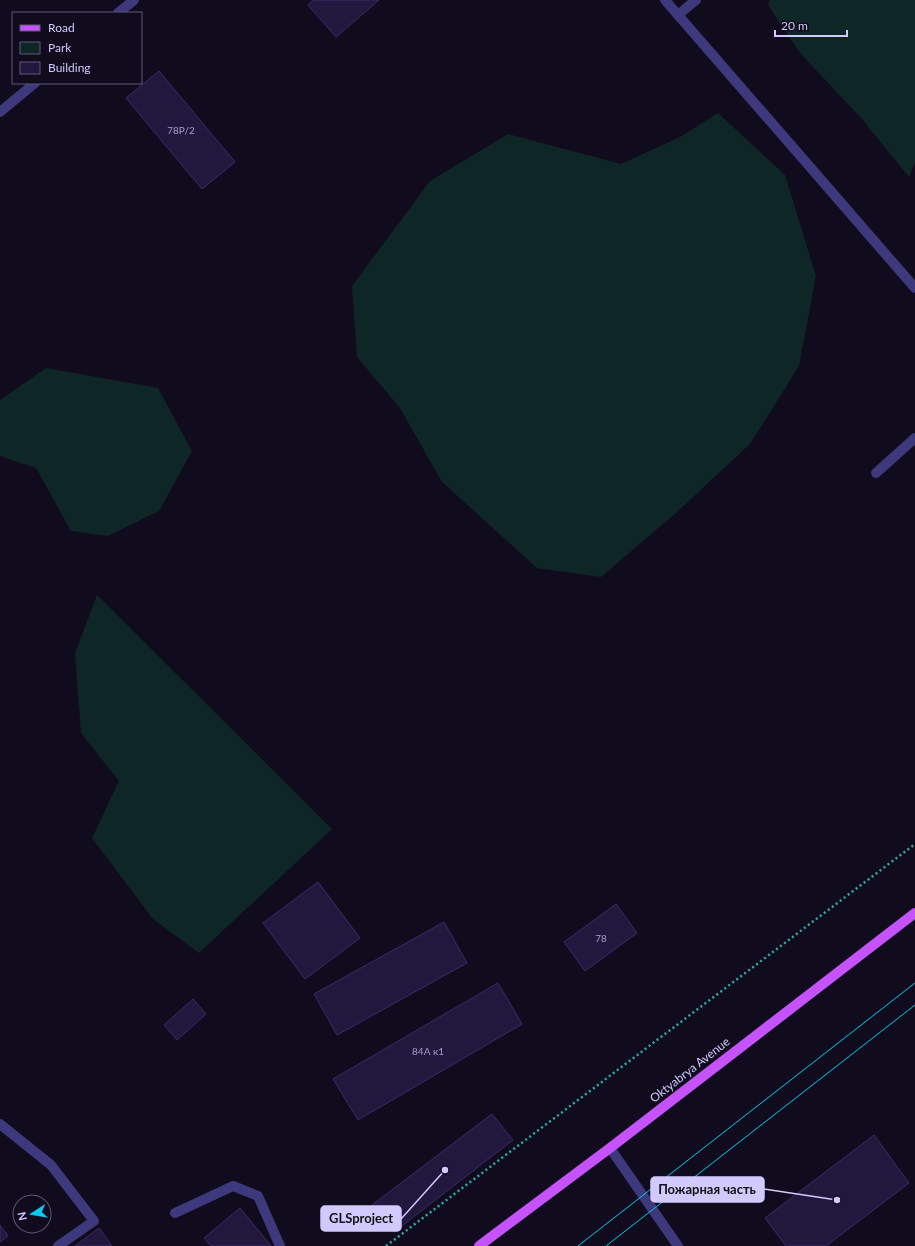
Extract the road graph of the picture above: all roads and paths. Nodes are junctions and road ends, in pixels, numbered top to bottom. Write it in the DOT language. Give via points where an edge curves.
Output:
graph roads {
  1 [pos="134,0"];
  2 [pos="665,0"];
  3 [pos="696,0"];
  4 [pos="119,12"];
  5 [pos="678,15"];
  6 [pos="34,84"];
  7 [pos="0,112"];
  8 [pos="915,288"];
  9 [pos="915,438"];
  10 [pos="876,473"];
  11 [pos="915,844"];
  12 [pos="915,913"];
  13 [pos="0,1124"];
  14 [pos="610,1148"];
  15 [pos="175,1213"];
  16 [pos="58,1246"];
  17 [pos="280,1246"];
  18 [pos="386,1246"];
  19 [pos="479,1246"];
  20 [pos="678,1246"];
  1 -- 4 [label="street"];
  2 -- 5 [label="street"];
  3 -- 5 [label="street"];
  5 -- 8 [label="street"];
  6 -- 7 [label="street"];
  9 -- 10 [label="street"];
  11 -- 18 [label="path"];
  12 -- 14 [label="main road, Oktyabrya Avenue"];
  13 -- 16 [label="street" via="51,1165 94,1221"];
  14 -- 19 [label="main road, Oktyabrya Avenue"];
  14 -- 20 [label="street"];
  15 -- 17 [label="street" via="233,1186 258,1196"];
}
